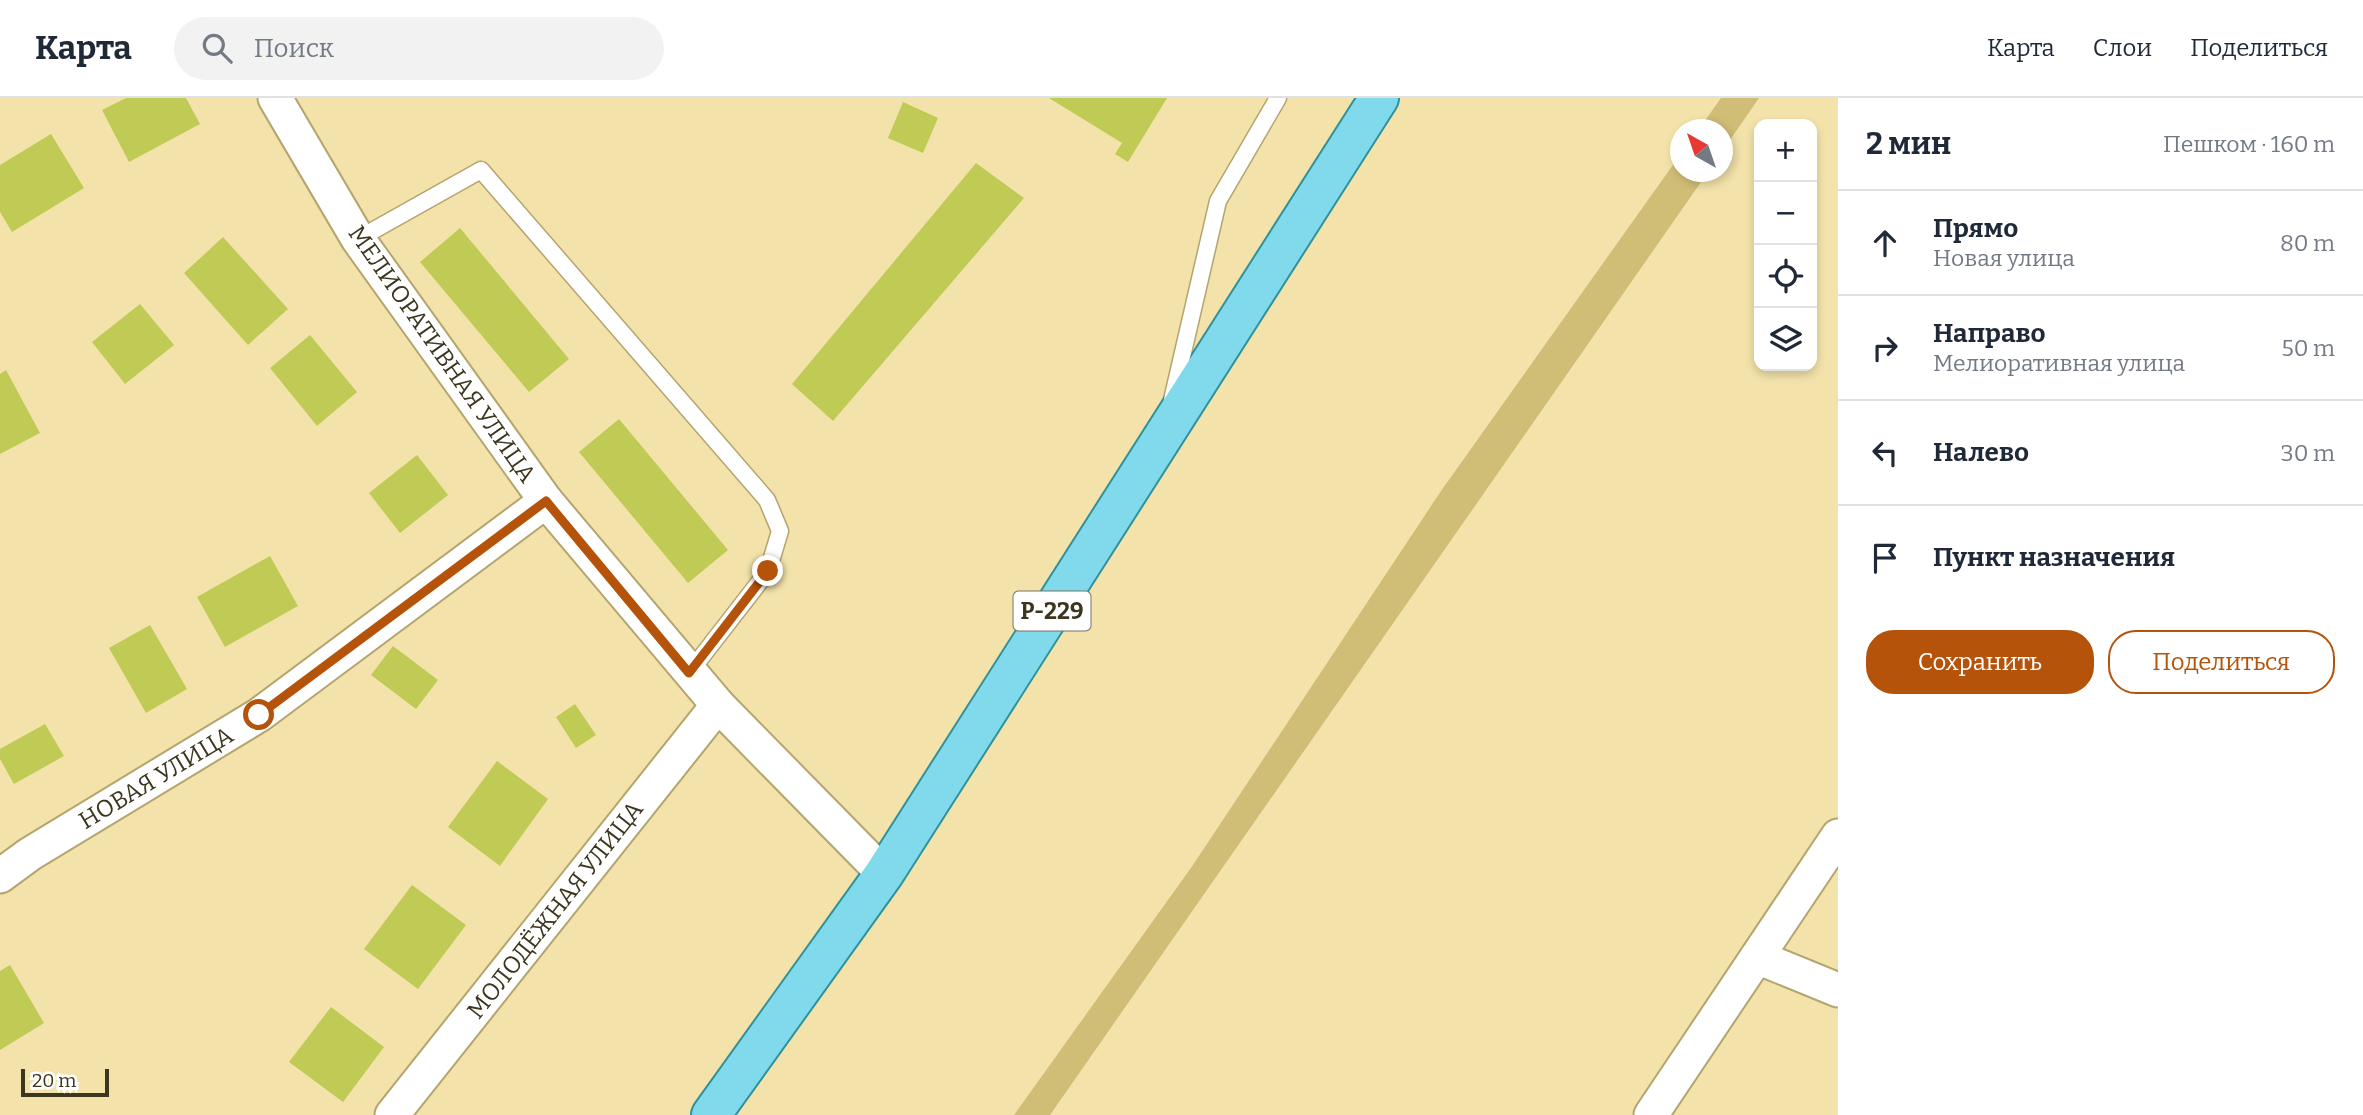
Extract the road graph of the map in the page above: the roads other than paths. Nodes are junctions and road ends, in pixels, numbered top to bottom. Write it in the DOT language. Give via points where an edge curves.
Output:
graph roads {
  1 [pos="275,98"];
  2 [pos="1278,98"];
  3 [pos="1379,98"];
  4 [pos="358,239"];
  5 [pos="1163,439"];
  6 [pos="546,501"];
  7 [pos="689,673"];
  8 [pos="718,705"];
  9 [pos="1838,836"];
  10 [pos="884,874"];
  11 [pos="0,876"];
  12 [pos="1757,957"];
  13 [pos="1838,990"];
  14 [pos="392,1115"];
  15 [pos="711,1115"];
  16 [pos="1650,1115"];
  1 -- 4 [label="street, МЕЛИОРАТИВНАЯ УЛИЦА"];
  2 -- 5 [label="lane" via="1218,201"];
  3 -- 5 [label="main road, Р-229"];
  4 -- 6 [label="street, МЕЛИОРАТИВНАЯ УЛИЦА"];
  4 -- 7 [label="lane" via="481,170 767,500 780,531 768,571"];
  5 -- 10 [label="main road, Р-229"];
  6 -- 7 [label="street, МЕЛИОРАТИВНАЯ УЛИЦА"];
  6 -- 11 [label="street, НОВАЯ УЛИЦА" via="259,715"];
  7 -- 8 [label="street, МЕЛИОРАТИВНАЯ УЛИЦА"];
  8 -- 10 [label="street, МЕЛИОРАТИВНАЯ УЛИЦА"];
  8 -- 14 [label="street, МОЛОДЁЖНАЯ УЛИЦА"];
  9 -- 12 [label="street"];
  10 -- 15 [label="main road, Р-229"];
  12 -- 13 [label="street"];
  12 -- 16 [label="street"];
}
